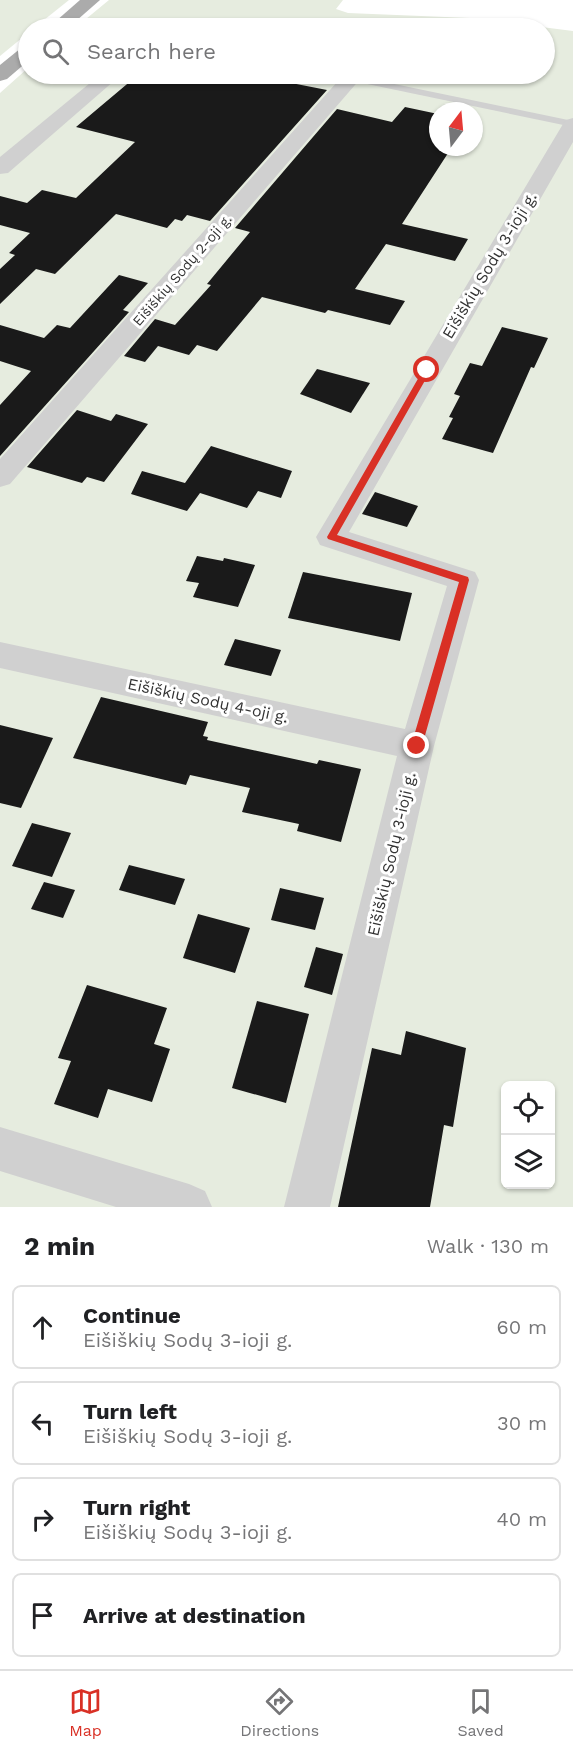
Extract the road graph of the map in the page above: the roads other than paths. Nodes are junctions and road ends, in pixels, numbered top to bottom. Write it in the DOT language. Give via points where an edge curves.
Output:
graph roads {
  1 [pos="91,0"];
  2 [pos="69,18"];
  3 [pos="18,60"];
  4 [pos="0,75"];
  5 [pos="100,84"];
  6 [pos="334,84"];
  7 [pos="380,84"];
  8 [pos="573,124"];
  9 [pos="0,168"];
  10 [pos="0,477"];
  11 [pos="0,655"];
  12 [pos="417,746"];
  13 [pos="0,1149"];
  14 [pos="189,1207"];
  15 [pos="307,1207"];
  1 -- 2 [label="main road"];
  3 -- 4 [label="main road"];
  5 -- 9 [label="street"];
  6 -- 10 [label="street, Eišiškių Sodų 2-oji g."];
  7 -- 8 [label="lane"];
  8 -- 12 [label="street, Eišiškių Sodų 3-ioji g." via="331,537 464,580"];
  11 -- 12 [label="street, Eišiškių Sodų 4-oji g."];
  12 -- 15 [label="street, Eišiškių Sodų 3-ioji g."];
  13 -- 14 [label="street"];
}
